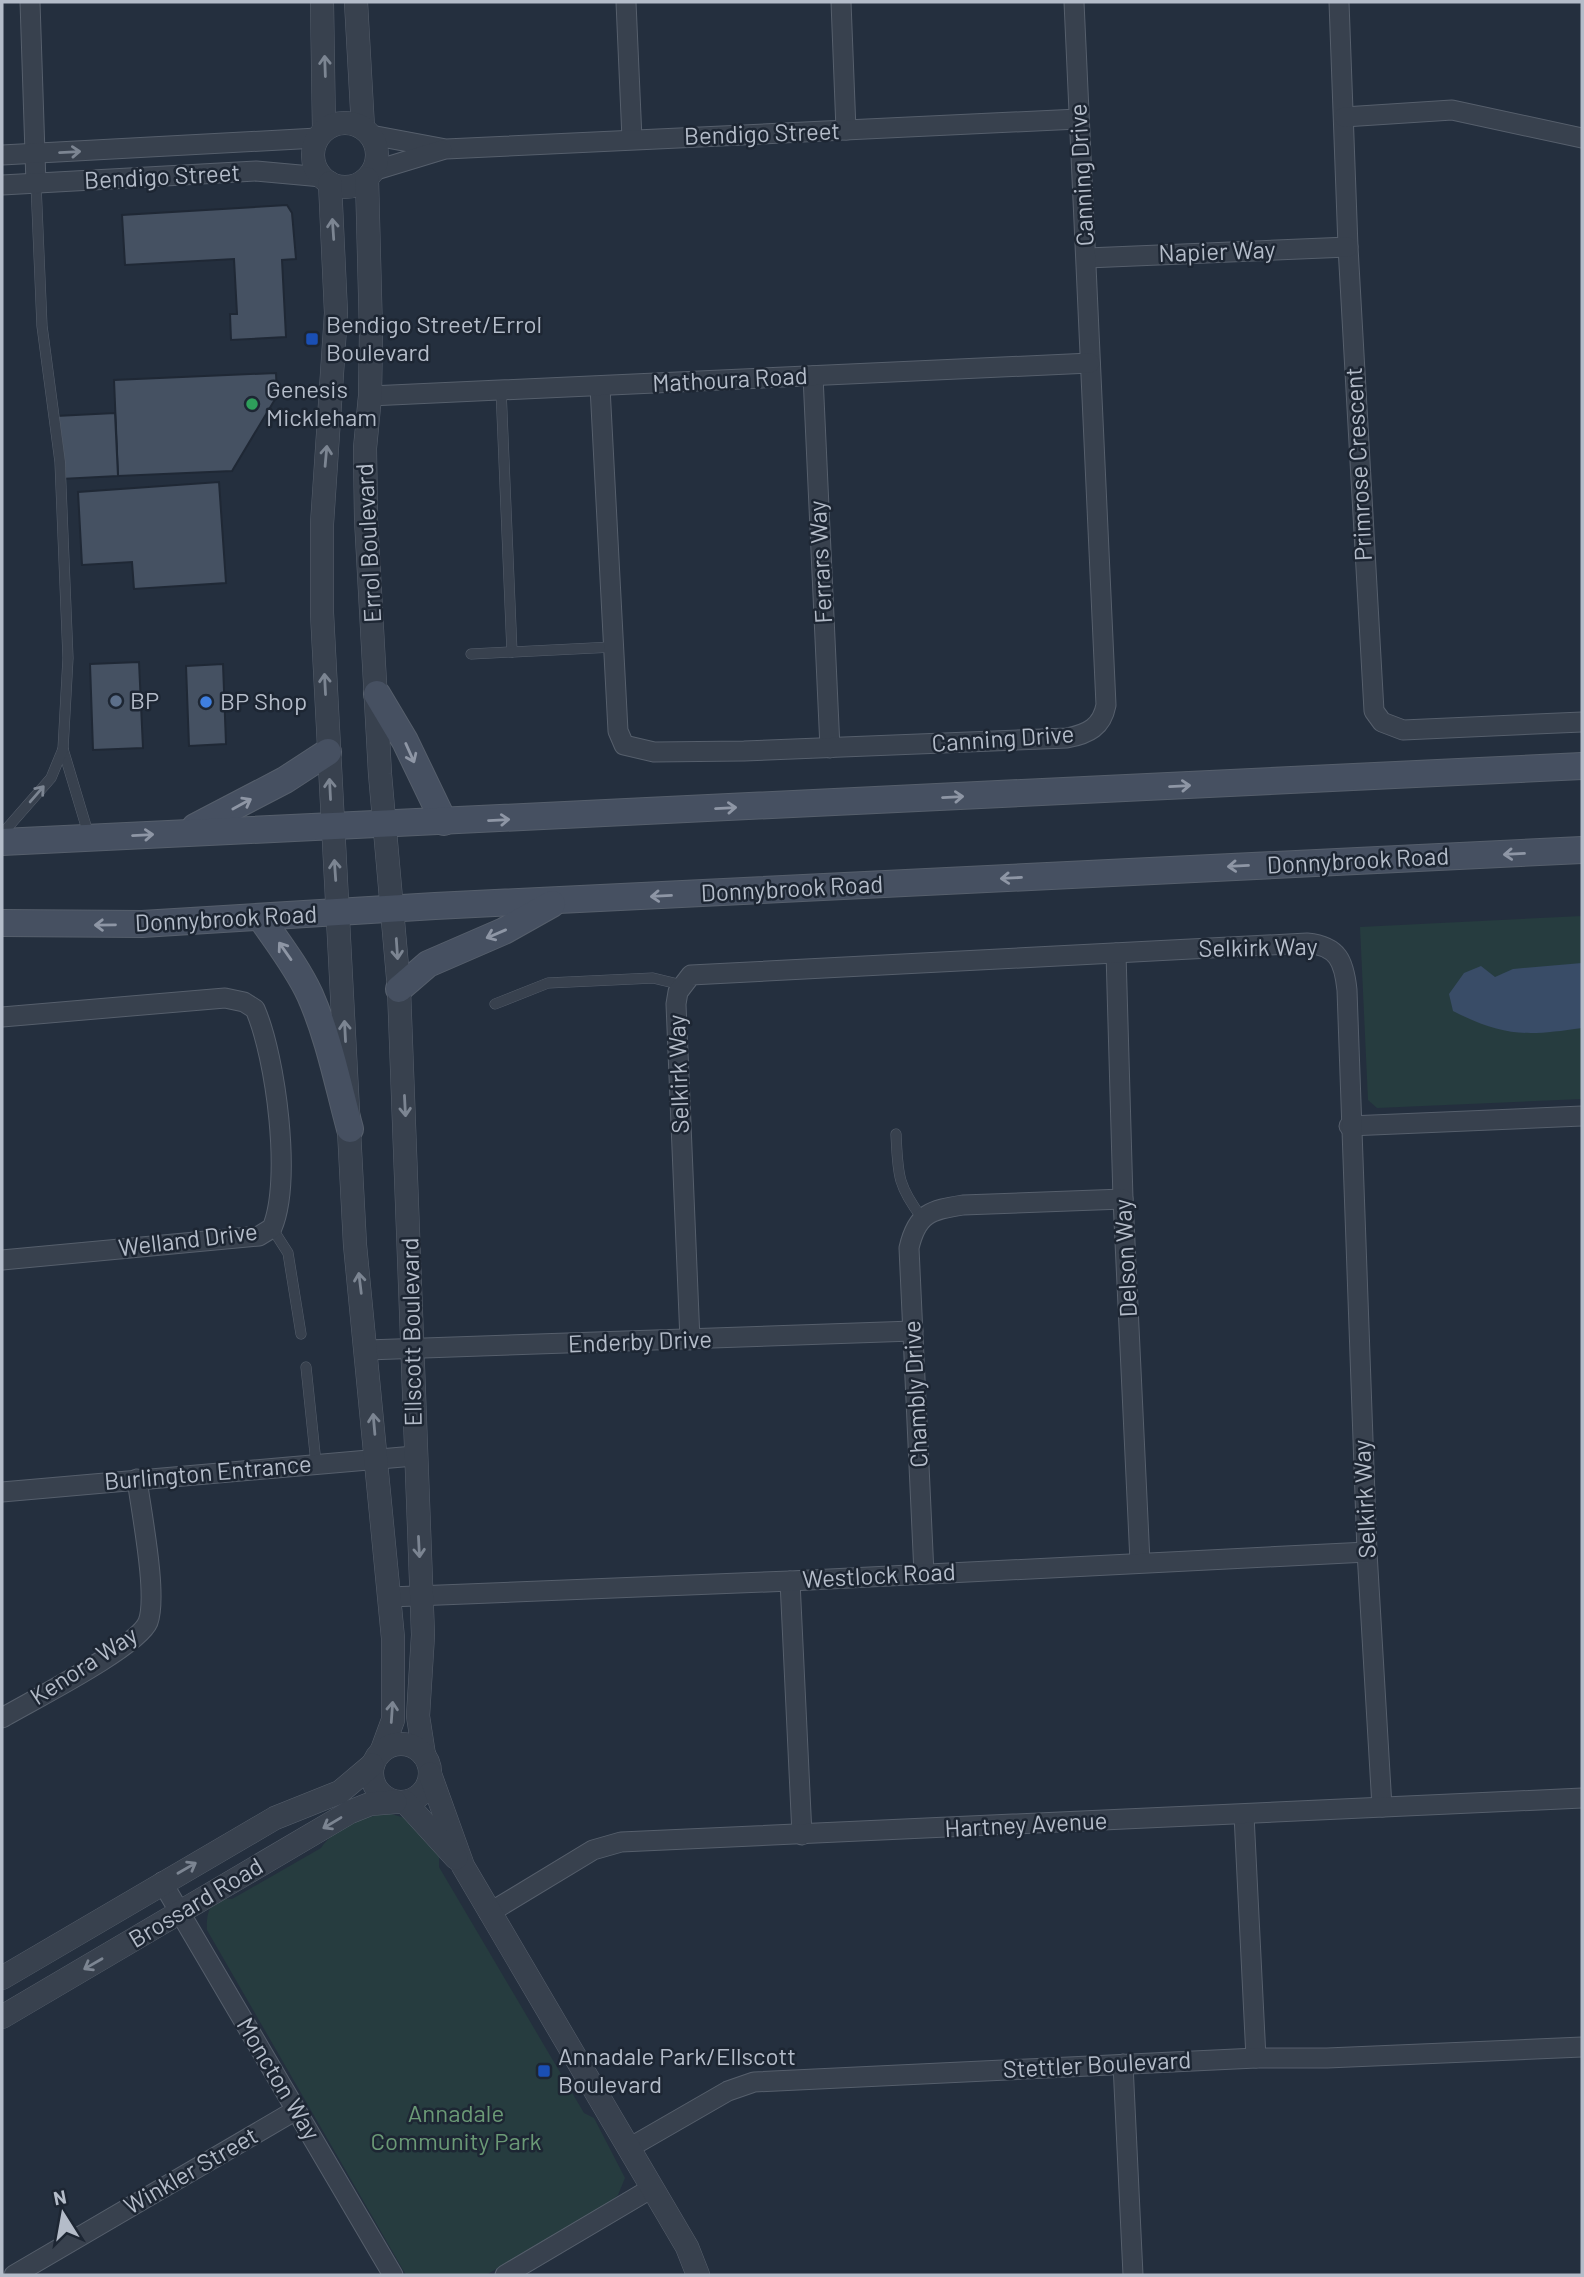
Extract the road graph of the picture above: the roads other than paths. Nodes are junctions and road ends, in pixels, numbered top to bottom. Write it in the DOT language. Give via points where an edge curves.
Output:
graph roads {
  1 [pos="30,2"];
  2 [pos="322,2"];
  3 [pos="356,2"];
  4 [pos="626,2"];
  5 [pos="841,2"];
  6 [pos="1074,2"];
  7 [pos="1339,2"];
  8 [pos="1344,117"];
  9 [pos="1078,119"];
  10 [pos="846,130"];
  11 [pos="367,131"];
  12 [pos="321,134"];
  13 [pos="1582,138"];
  14 [pos="632,139"];
  15 [pos="446,149"];
  16 [pos="38,154"];
  17 [pos="2,155"];
  18 [pos="370,175"];
  19 [pos="326,180"];
  20 [pos="36,184"];
  21 [pos="2,185"];
  22 [pos="1348,247"];
  23 [pos="1087,258"];
  24 [pos="1090,363"];
  25 [pos="813,376"];
  26 [pos="600,387"];
  27 [pos="501,390"];
  28 [pos="370,396"];
  29 [pos="613,647"];
  30 [pos="512,652"];
  31 [pos="471,654"];
  32 [pos="377,694"];
  33 [pos="1582,722"];
  34 [pos="830,748"];
  35 [pos="63,749"];
  36 [pos="328,752"];
  37 [pos="1582,766"];
  38 [pos="444,822"];
  39 [pos="385,824"];
  40 [pos="333,826"];
  41 [pos="180,833"];
  42 [pos="2,834"];
  43 [pos="89,838"];
  44 [pos="2,842"];
  45 [pos="1582,850"];
  46 [pos="556,901"];
  47 [pos="394,909"];
  48 [pos="338,913"];
  49 [pos="261,918"];
  50 [pos="2,923"];
  51 [pos="1116,953"];
  52 [pos="682,985"];
  53 [pos="400,989"];
  54 [pos="495,1004"];
  55 [pos="2,1017"];
  56 [pos="1582,1116"];
  57 [pos="1349,1126"];
  58 [pos="350,1129"];
  59 [pos="896,1134"];
  60 [pos="1123,1199"];
  61 [pos="922,1218"];
  62 [pos="272,1228"];
  63 [pos="2,1260"];
  64 [pos="913,1331"];
  65 [pos="301,1335"];
  66 [pos="690,1340"];
  67 [pos="367,1350"];
  68 [pos="411,1350"];
  69 [pos="306,1367"];
  70 [pos="414,1457"];
  71 [pos="377,1458"];
  72 [pos="316,1463"];
  73 [pos="137,1479"];
  74 [pos="2,1492"];
  75 [pos="1367,1552"];
  76 [pos="1140,1562"];
  77 [pos="924,1574"];
  78 [pos="790,1581"];
  79 [pos="390,1597"];
  80 [pos="422,1597"];
  81 [pos="2,1718"];
  82 [pos="377,1758"];
  83 [pos="427,1764"];
  84 [pos="1582,1798"];
  85 [pos="400,1802"];
  86 [pos="1382,1807"];
  87 [pos="1244,1815"];
  88 [pos="802,1835"];
  89 [pos="463,1866"];
  90 [pos="162,1882"];
  91 [pos="180,1913"];
  92 [pos="489,1913"];
  93 [pos="2,1978"];
  94 [pos="2,2017"];
  95 [pos="1582,2046"];
  96 [pos="1256,2058"];
  97 [pos="1123,2064"];
  98 [pos="296,2110"];
  99 [pos="629,2148"];
  100 [pos="652,2189"];
  101 [pos="687,2247"];
  102 [pos="14,2275"];
  103 [pos="393,2275"];
  104 [pos="505,2275"];
  105 [pos="698,2275"];
  106 [pos="713,2275"];
  107 [pos="1133,2275"];
  1 -- 16 [label="street"];
  12 -- 2 [label="street, Errol Boulevard, one-way"];
  3 -- 11 [label="street, Errol Boulevard"];
  4 -- 14 [label="street"];
  5 -- 10 [label="street"];
  6 -- 9 [label="street, Canning Drive"];
  7 -- 8 [label="street, Primrose Crescent"];
  8 -- 13 [label="street" via="1452,110"];
  8 -- 22 [label="street, Primrose Crescent"];
  9 -- 10 [label="street, Bendigo Street"];
  9 -- 23 [label="street, Canning Drive"];
  10 -- 14 [label="street, Bendigo Street"];
  11 -- 12 [label="street" via="343,122"];
  11 -- 15 [label="street, Bendigo Street"];
  11 -- 18 [label="street, Errol Boulevard" via="378,153"];
  16 -- 12 [label="street, Bendigo Street, one-way"];
  12 -- 19 [label="street, Errol Boulevard" via="313,158"];
  14 -- 15 [label="street, Bendigo Street"];
  15 -- 18 [label="street, Bendigo Street"];
  16 -- 17 [label="street, Bendigo Street"];
  16 -- 20 [label="street"];
  18 -- 19 [label="street" via="349,187"];
  18 -- 28 [label="street, Errol Boulevard"];
  19 -- 20 [label="street, Bendigo Street" via="256,171"];
  36 -- 19 [label="street, Errol Boulevard, one-way" via="321,524 336,336"];
  20 -- 21 [label="street, Bendigo Street"];
  20 -- 35 [label="lane" via="42,326 60,476 68,657"];
  22 -- 23 [label="street, Napier Way"];
  22 -- 33 [label="street, Primrose Crescent" via="1374,710 1382,722 1403,730"];
  23 -- 24 [label="street, Canning Drive"];
  24 -- 25 [label="street, Mathoura Road"];
  24 -- 34 [label="street, Canning Drive" via="1106,705 1096,727 1067,738"];
  25 -- 26 [label="street, Mathoura Road"];
  25 -- 34 [label="street, Ferrars Way"];
  26 -- 27 [label="street, Mathoura Road"];
  26 -- 29 [label="street, Canning Drive"];
  27 -- 28 [label="street, Mathoura Road"];
  27 -- 30 [label="lane"];
  28 -- 32 [label="street, Errol Boulevard" via="365,448"];
  29 -- 30 [label="lane"];
  29 -- 34 [label="street, Canning Drive" via="618,731 624,745 654,752"];
  30 -- 31 [label="lane"];
  32 -- 38 [label="main road, one-way"];
  32 -- 39 [label="street, Errol Boulevard"];
  42 -- 35 [label="lane, one-way" via="51,778"];
  35 -- 43 [label="lane"];
  40 -- 36 [label="street, Errol Boulevard, one-way"];
  41 -- 36 [label="main road, one-way" via="214,820"];
  38 -- 37 [label="main road, one-way"];
  38 -- 39 [label="main road"];
  39 -- 40 [label="main road"];
  39 -- 47 [label="street, Errol Boulevard"];
  40 -- 41 [label="main road"];
  48 -- 40 [label="street, Errol Boulevard, one-way"];
  43 -- 41 [label="main road, one-way"];
  43 -- 44 [label="main road"];
  45 -- 46 [label="main road, Donnybrook Road, one-way"];
  46 -- 47 [label="main road, Donnybrook Road"];
  46 -- 53 [label="main road, one-way" via="504,932 445,954"];
  47 -- 48 [label="main road, Donnybrook Road"];
  47 -- 53 [label="street, Ellscott Boulevard, one-way"];
  48 -- 49 [label="main road, Donnybrook Road"];
  58 -- 48 [label="street, Ellscott Boulevard, one-way"];
  49 -- 50 [label="main road, Donnybrook Road, one-way" via="114,925"];
  58 -- 49 [label="main road, one-way" via="309,995 294,964"];
  51 -- 52 [label="street, Selkirk Way" via="706,972 691,975"];
  51 -- 57 [label="street, Selkirk Way" via="1307,943 1335,950 1347,990"];
  51 -- 60 [label="street, Delson Way"];
  52 -- 54 [label="lane" via="653,978 548,983"];
  52 -- 66 [label="street, Selkirk Way" via="676,1004"];
  53 -- 68 [label="street, Ellscott Boulevard, one-way"];
  55 -- 62 [label="street, Welland Drive" via="225,998 255,1009 267,1045 277,1111 281,1199"];
  56 -- 57 [label="street"];
  57 -- 75 [label="street, Selkirk Way"];
  67 -- 58 [label="street, Ellscott Boulevard, one-way" via="355,1245"];
  59 -- 61 [label="lane" via="898,1180"];
  60 -- 61 [label="street" via="963,1205 937,1209"];
  60 -- 76 [label="street, Delson Way"];
  61 -- 64 [label="street, Chambly Drive" via="909,1248"];
  62 -- 63 [label="street, Welland Drive" via="240,1239"];
  62 -- 65 [label="lane" via="288,1253"];
  64 -- 66 [label="street, Enderby Drive"];
  64 -- 77 [label="street, Chambly Drive"];
  66 -- 68 [label="street, Enderby Drive"];
  67 -- 68 [label="street, Enderby Drive"];
  71 -- 67 [label="street, Ellscott Boulevard, one-way"];
  68 -- 70 [label="street, Ellscott Boulevard"];
  69 -- 72 [label="lane"];
  70 -- 71 [label="street, Burlington Entrance"];
  70 -- 80 [label="street, Ellscott Boulevard, one-way"];
  71 -- 72 [label="street, Burlington Entrance"];
  71 -- 79 [label="street, Ellscott Boulevard"];
  72 -- 73 [label="street, Burlington Entrance"];
  73 -- 74 [label="street, Burlington Entrance"];
  73 -- 81 [label="street, Kenora Way" via="151,1609 147,1625 121,1648"];
  75 -- 76 [label="street, Westlock Road"];
  75 -- 86 [label="street, Selkirk Way"];
  76 -- 77 [label="street, Westlock Road"];
  77 -- 78 [label="street, Westlock Road"];
  78 -- 80 [label="street, Westlock Road"];
  78 -- 88 [label="street"];
  79 -- 80 [label="street, Westlock Road"];
  82 -- 79 [label="street, Ellscott Boulevard, one-way" via="393,1720"];
  80 -- 83 [label="street, Ellscott Boulevard" via="418,1716"];
  82 -- 83 [label="street" via="390,1745 409,1744"];
  82 -- 85 [label="street" via="373,1784"];
  90 -- 82 [label="street, Brossard Road, one-way" via="275,1818 340,1792"];
  83 -- 85 [label="street" via="423,1793"];
  83 -- 89 [label="street, Ellscott Boulevard"];
  84 -- 86 [label="street, Hartney Avenue"];
  85 -- 89 [label="street, Ellscott Boulevard"];
  85 -- 91 [label="street, Brossard Road, one-way" via="370,1804 350,1812"];
  86 -- 87 [label="street, Hartney Avenue"];
  87 -- 88 [label="street, Hartney Avenue"];
  87 -- 96 [label="street"];
  88 -- 92 [label="street, Hartney Avenue" via="607,1845"];
  89 -- 92 [label="street, Ellscott Boulevard"];
  90 -- 91 [label="street, Moncton Way"];
  90 -- 93 [label="street, Brossard Road"];
  91 -- 94 [label="street, Brossard Road, one-way"];
  91 -- 98 [label="street, Moncton Way"];
  92 -- 99 [label="street, Ellscott Boulevard"];
  95 -- 96 [label="street, Stettler Boulevard"];
  96 -- 97 [label="street, Stettler Boulevard"];
  97 -- 99 [label="street, Stettler Boulevard" via="754,2082 728,2091"];
  97 -- 107 [label="street"];
  98 -- 102 [label="street, Winkler Street"];
  98 -- 103 [label="street, Moncton Way"];
  99 -- 100 [label="street, Ellscott Boulevard"];
  100 -- 101 [label="street, Ellscott Boulevard"];
  100 -- 104 [label="street"];
  101 -- 105 [label="street, Ellscott Boulevard"];
  101 -- 106 [label="street, Ellscott Boulevard"];
}
